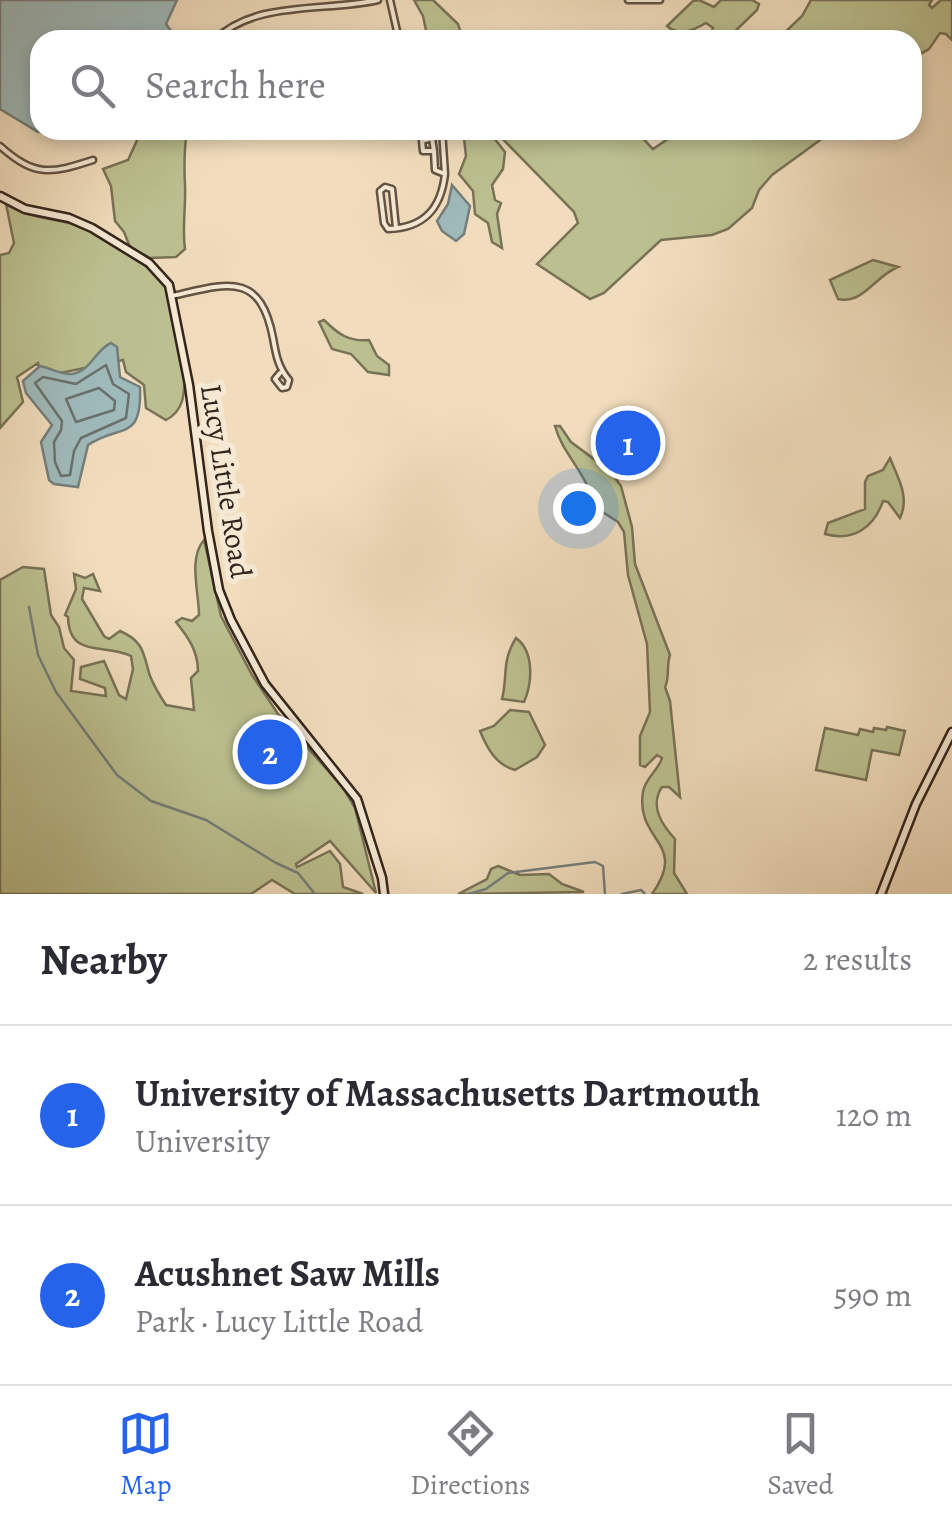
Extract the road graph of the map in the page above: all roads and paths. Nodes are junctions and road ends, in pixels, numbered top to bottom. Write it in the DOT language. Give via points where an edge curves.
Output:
graph roads {
  1 [pos="378,0"];
  2 [pos="390,0"];
  3 [pos="628,0"];
  4 [pos="660,0"];
  5 [pos="227,30"];
  6 [pos="397,30"];
  7 [pos="425,140"];
  8 [pos="432,140"];
  9 [pos="443,140"];
  10 [pos="0,146"];
  11 [pos="434,151"];
  12 [pos="93,160"];
  13 [pos="445,174"];
  14 [pos="0,196"];
  15 [pos="396,228"];
  16 [pos="172,296"];
  17 [pos="280,372"];
  18 [pos="952,732"];
  19 [pos="384,894"];
  20 [pos="881,894"];
  1 -- 5 [label="street" via="258,14"];
  2 -- 6 [label="street"];
  3 -- 4 [label="street"];
  7 -- 11 [label="street" via="420,148"];
  8 -- 11 [label="street"];
  9 -- 13 [label="street"];
  10 -- 12 [label="street" via="43,171"];
  11 -- 13 [label="street" via="435,170"];
  13 -- 15 [label="street" via="432,214"];
  14 -- 16 [label="street" via="92,228 159,270"];
  15 -- 15 [label="street" via="393,192 382,188 384,223"];
  16 -- 17 [label="street" via="226,284 255,294 267,312"];
  16 -- 19 [label="street, Lucy Little Road" via="219,590 265,684 357,799"];
  18 -- 20 [label="street"];
}
